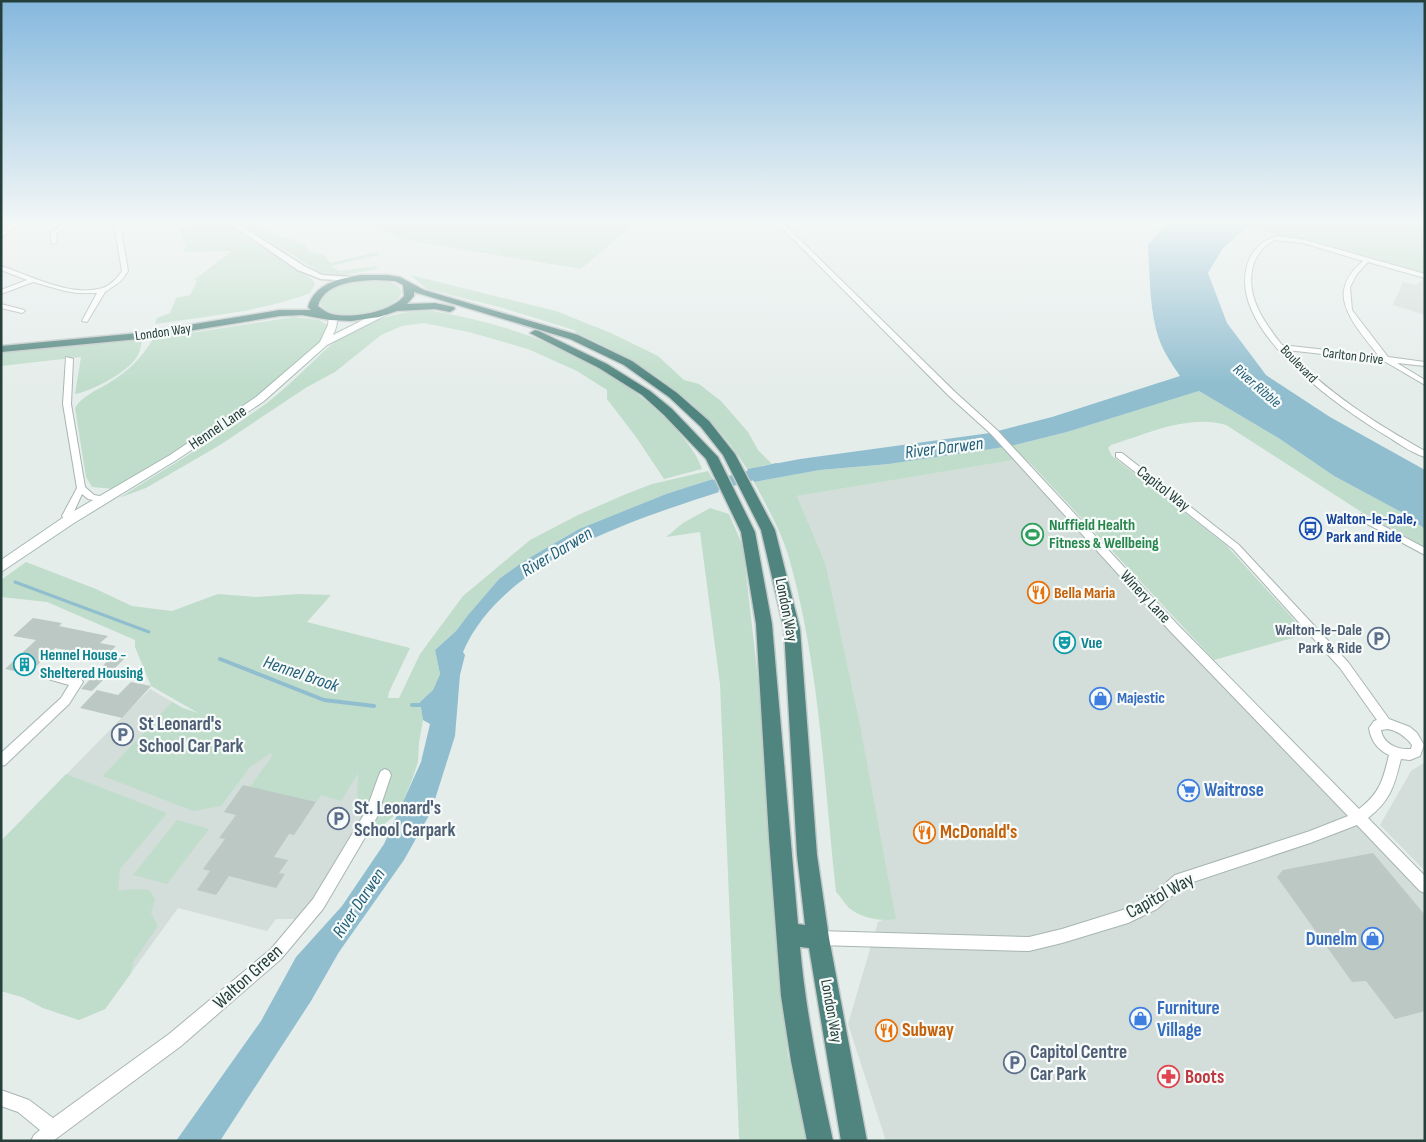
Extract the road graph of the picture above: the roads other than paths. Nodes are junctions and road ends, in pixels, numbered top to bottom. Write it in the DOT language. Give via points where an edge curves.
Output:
graph roads {
  1 [pos="25,277"];
  2 [pos="121,277"];
  3 [pos="382,277"];
  4 [pos="388,277"];
  5 [pos="835,277"];
  6 [pos="1247,277"];
  7 [pos="1352,277"];
  8 [pos="321,278"];
  9 [pos="351,279"];
  10 [pos="32,280"];
  11 [pos="409,286"];
  12 [pos="102,291"];
  13 [pos="1,292"];
  14 [pos="318,294"];
  15 [pos="1,306"];
  16 [pos="395,308"];
  17 [pos="22,311"];
  18 [pos="383,312"];
  19 [pos="328,316"];
  20 [pos="86,321"];
  21 [pos="1,343"];
  22 [pos="324,343"];
  23 [pos="1282,347"];
  24 [pos="1,349"];
  25 [pos="69,359"];
  26 [pos="1385,359"];
  27 [pos="1425,364"];
  28 [pos="1425,384"];
  29 [pos="1119,455"];
  30 [pos="1425,455"];
  31 [pos="81,488"];
  32 [pos="104,499"];
  33 [pos="1361,517"];
  34 [pos="69,520"];
  35 [pos="1425,552"];
  36 [pos="1,567"];
  37 [pos="45,674"];
  38 [pos="1386,724"];
  39 [pos="6,751"];
  40 [pos="1396,752"];
  41 [pos="1,761"];
  42 [pos="385,775"];
  43 [pos="1358,818"];
  44 [pos="1425,886"];
  45 [pos="787,934"];
  46 [pos="818,938"];
  47 [pos="1,1098"];
  48 [pos="53,1129"];
  49 [pos="40,1141"];
  50 [pos="820,1141"];
  51 [pos="854,1141"];
  1 -- 10 [label="street"];
  2 -- 12 [label="street"];
  3 -- 9 [label="highway, London Way"];
  4 -- 11 [label="highway, London Way"];
  5 -- 43 [label="street, Winery Lane" via="995,433 1173,628"];
  6 -- 23 [label="street, Boulevard" via="1256,313"];
  7 -- 26 [label="street" via="1346,287 1349,310"];
  8 -- 9 [label="street"];
  8 -- 14 [label="street"];
  9 -- 14 [label="highway, London Way"];
  10 -- 12 [label="street" via="86,292"];
  10 -- 13 [label="street"];
  11 -- 16 [label="highway" via="408,297"];
  11 -- 46 [label="highway, London Way" via="574,337 628,363 673,395 706,424 728,454 768,530 792,629 807,855"];
  12 -- 20 [label="street"];
  14 -- 19 [label="highway" via="313,307"];
  14 -- 21 [label="highway, London Way" via="227,316"];
  15 -- 17 [label="street"];
  16 -- 18 [label="highway, London Way"];
  16 -- 45 [label="highway, London Way" via="435,306 457,310 531,332 565,346 646,393 712,457 748,532 764,624"];
  18 -- 19 [label="highway, London Way" via="357,318"];
  18 -- 22 [label="main road, Hennel Lane"];
  19 -- 22 [label="main road, Hennel Lane" via="334,325"];
  19 -- 24 [label="highway, London Way" via="280,313 139,336"];
  22 -- 32 [label="main road, Hennel Lane" via="260,399 224,425"];
  23 -- 26 [label="street, Carlton Drive"];
  23 -- 30 [label="street, Boulevard" via="1334,397"];
  25 -- 31 [label="street" via="67,404"];
  26 -- 27 [label="street, Carlton Drive"];
  26 -- 28 [label="street"];
  29 -- 38 [label="street, Capitol Way" via="1236,547 1344,665"];
  31 -- 32 [label="street" via="91,497"];
  31 -- 34 [label="street" via="67,516"];
  32 -- 34 [label="main road, Hennel Lane"];
  33 -- 35 [label="street"];
  34 -- 36 [label="main road, Hennel Lane"];
  37 -- 39 [label="street" via="77,682 65,701"];
  38 -- 40 [label="street" via="1377,726 1375,734 1384,746"];
  38 -- 40 [label="street" via="1405,730 1418,744 1418,750 1412,754"];
  39 -- 41 [label="street"];
  40 -- 43 [label="street, Capitol Way" via="1387,788"];
  42 -- 48 [label="street, Walton Green" via="372,813 322,898 276,954 175,1040"];
  43 -- 44 [label="street, Winery Lane"];
  43 -- 46 [label="street, Capitol Way" via="1180,880 1152,904 1128,916 1029,944"];
  45 -- 46 [label="highway"];
  45 -- 50 [label="highway, London Way" via="793,996"];
  46 -- 51 [label="highway, London Way"];
  47 -- 48 [label="street" via="23,1106"];
  48 -- 49 [label="street, Walton Green"];
}
